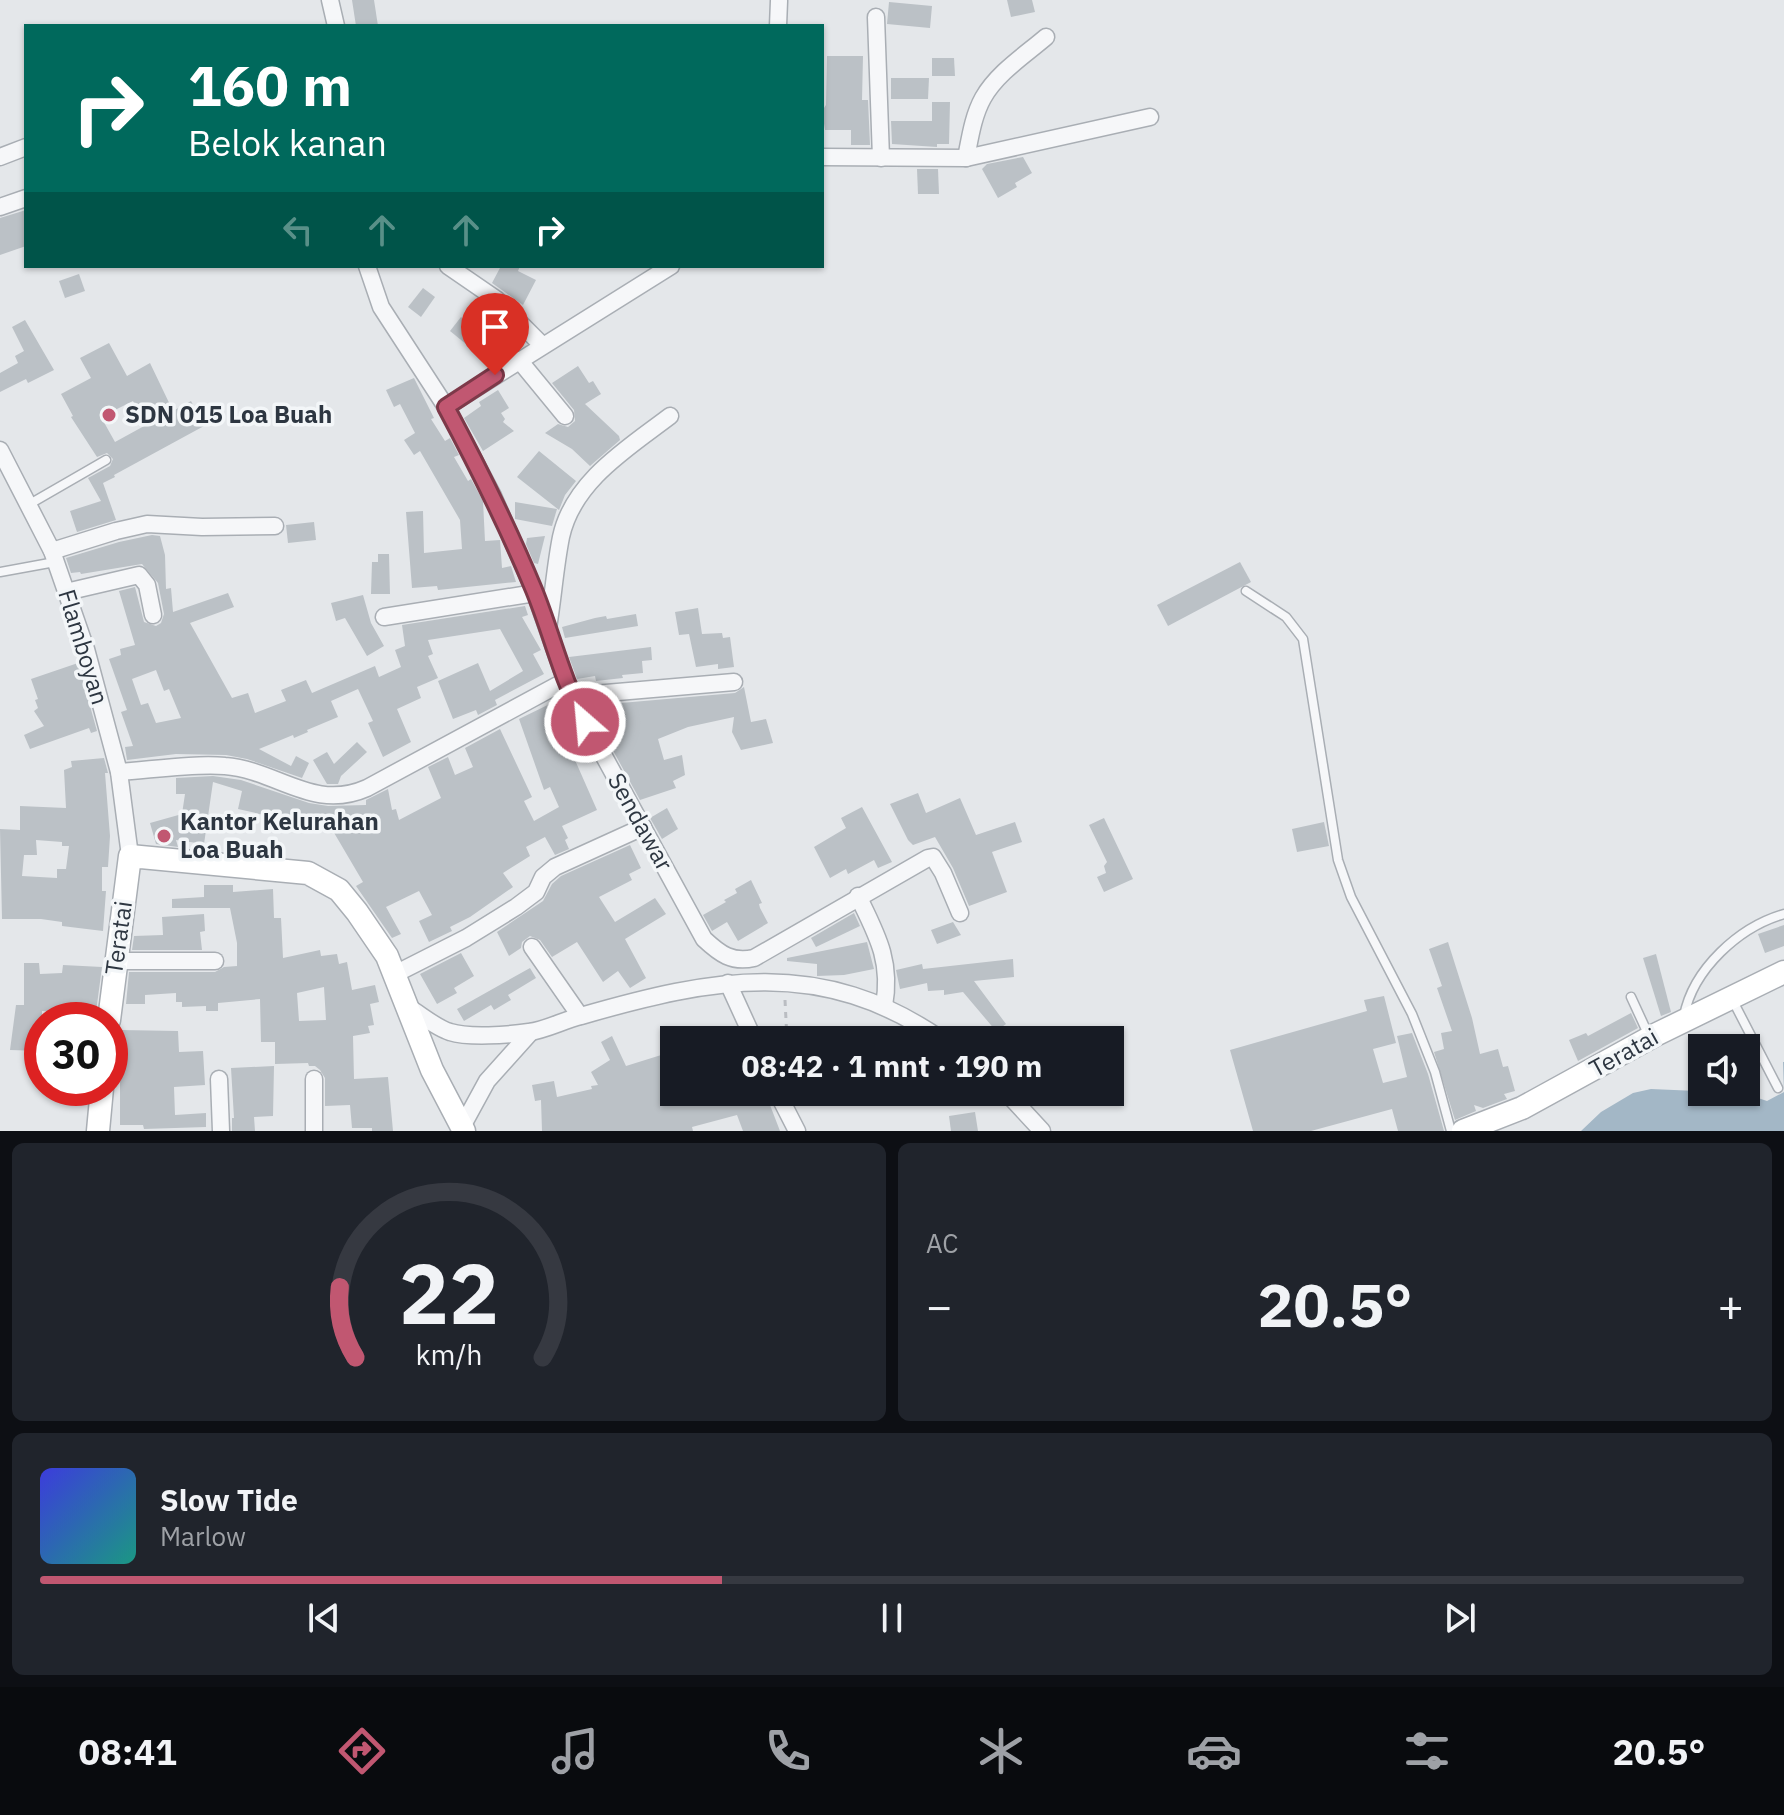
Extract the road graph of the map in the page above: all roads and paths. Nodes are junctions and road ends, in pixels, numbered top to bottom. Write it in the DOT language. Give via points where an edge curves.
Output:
graph roads {
  1 [pos="330,0"];
  2 [pos="779,1"];
  3 [pos="876,17"];
  4 [pos="336,24"];
  5 [pos="778,24"];
  6 [pos="1046,37"];
  7 [pos="1150,117"];
  8 [pos="24,148"];
  9 [pos="0,157"];
  10 [pos="824,157"];
  11 [pos="881,158"];
  12 [pos="966,158"];
  13 [pos="24,199"];
  14 [pos="0,207"];
  15 [pos="368,268"];
  16 [pos="451,268"];
  17 [pos="668,268"];
  18 [pos="542,345"];
  19 [pos="519,360"];
  20 [pos="446,407"];
  21 [pos="565,416"];
  22 [pos="670,416"];
  23 [pos="0,450"];
  24 [pos="106,460"];
  25 [pos="28,505"];
  26 [pos="275,526"];
  27 [pos="54,556"];
  28 [pos="0,572"];
  29 [pos="1246,591"];
  30 [pos="66,592"];
  31 [pos="535,593"];
  32 [pos="153,615"];
  33 [pos="384,617"];
  34 [pos="548,630"];
  35 [pos="734,682"];
  36 [pos="568,688"];
  37 [pos="119,772"];
  38 [pos="643,827"];
  39 [pos="130,856"];
  40 [pos="858,896"];
  41 [pos="960,913"];
  42 [pos="1784,914"];
  43 [pos="532,947"];
  44 [pos="754,958"];
  45 [pos="116,961"];
  46 [pos="215,961"];
  47 [pos="1784,972"];
  48 [pos="395,974"];
  49 [pos="728,983"];
  50 [pos="786,983"];
  51 [pos="1631,997"];
  52 [pos="1731,997"];
  53 [pos="111,1002"];
  54 [pos="884,1006"];
  55 [pos="408,1007"];
  56 [pos="580,1016"];
  57 [pos="1683,1021"];
  58 [pos="748,1026"];
  59 [pos="788,1026"];
  60 [pos="921,1026"];
  61 [pos="531,1032"];
  62 [pos="1650,1038"];
  63 [pos="219,1079"];
  64 [pos="314,1079"];
  65 [pos="1778,1088"];
  66 [pos="100,1106"];
  67 [pos="784,1106"];
  68 [pos="1019,1106"];
  69 [pos="464,1128"];
  70 [pos="98,1131"];
  71 [pos="221,1131"];
  72 [pos="314,1131"];
  73 [pos="797,1131"];
  74 [pos="1042,1131"];
  75 [pos="1451,1131"];
  76 [pos="1463,1131"];
  1 -- 4 [label="street"];
  2 -- 5 [label="street"];
  3 -- 11 [label="street"];
  6 -- 12 [label="street" via="983,98"];
  7 -- 12 [label="street"];
  8 -- 9 [label="street"];
  10 -- 11 [label="street"];
  11 -- 12 [label="street"];
  13 -- 14 [label="street"];
  15 -- 20 [label="street, Sendawar" via="381,307"];
  16 -- 18 [label="street" via="496,299"];
  17 -- 18 [label="street"];
  18 -- 19 [label="street"];
  19 -- 20 [label="street"];
  19 -- 21 [label="street"];
  20 -- 31 [label="street, Sendawar"];
  22 -- 34 [label="street" via="610,462 571,510 562,535"];
  23 -- 25 [label="street, Flamboyan"];
  24 -- 25 [label="lane"];
  25 -- 27 [label="street, Flamboyan"];
  26 -- 27 [label="street" via="147,524"];
  27 -- 28 [label="lane"];
  27 -- 30 [label="street, Flamboyan"];
  29 -- 75 [label="lane" via="1286,617 1303,639 1338,860 1351,897 1412,1014"];
  30 -- 32 [label="street" via="139,575 147,585"];
  30 -- 37 [label="street, Flamboyan"];
  31 -- 33 [label="street"];
  31 -- 34 [label="street, Sendawar"];
  34 -- 36 [label="street, Sendawar"];
  35 -- 36 [label="street"];
  36 -- 37 [label="street" via="350,795 319,796 223,766"];
  36 -- 38 [label="street, Sendawar"];
  37 -- 39 [label="street, Flamboyan"];
  38 -- 44 [label="street, Sendawar" via="704,939 727,958"];
  38 -- 48 [label="street" via="555,867 516,907"];
  39 -- 45 [label="main road, Teratai"];
  39 -- 48 [label="main road" via="308,873 339,890"];
  40 -- 41 [label="street" via="933,857"];
  40 -- 44 [label="street"];
  40 -- 54 [label="street" via="884,949"];
  42 -- 57 [label="lane" via="1729,942 1691,993"];
  43 -- 56 [label="street"];
  44 -- 50 [label="street"];
  45 -- 46 [label="street"];
  45 -- 53 [label="main road, Teratai"];
  47 -- 52 [label="main road, Teratai"];
  48 -- 55 [label="main road"];
  49 -- 50 [label="street"];
  49 -- 56 [label="street"];
  49 -- 58 [label="street"];
  50 -- 54 [label="street" via="844,992"];
  50 -- 59 [label="path"];
  51 -- 62 [label="lane"];
  52 -- 57 [label="main road, Teratai"];
  52 -- 65 [label="lane"];
  54 -- 60 [label="street"];
  55 -- 61 [label="street" via="449,1032"];
  55 -- 69 [label="main road" via="432,1070"];
  56 -- 61 [label="street"];
  57 -- 62 [label="main road, Teratai"];
  61 -- 69 [label="street" via="487,1081"];
  62 -- 76 [label="main road, Teratai" via="1522,1108"];
  63 -- 71 [label="street"];
  64 -- 72 [label="street"];
  66 -- 70 [label="main road"];
  67 -- 73 [label="street"];
  68 -- 74 [label="street"];
}
